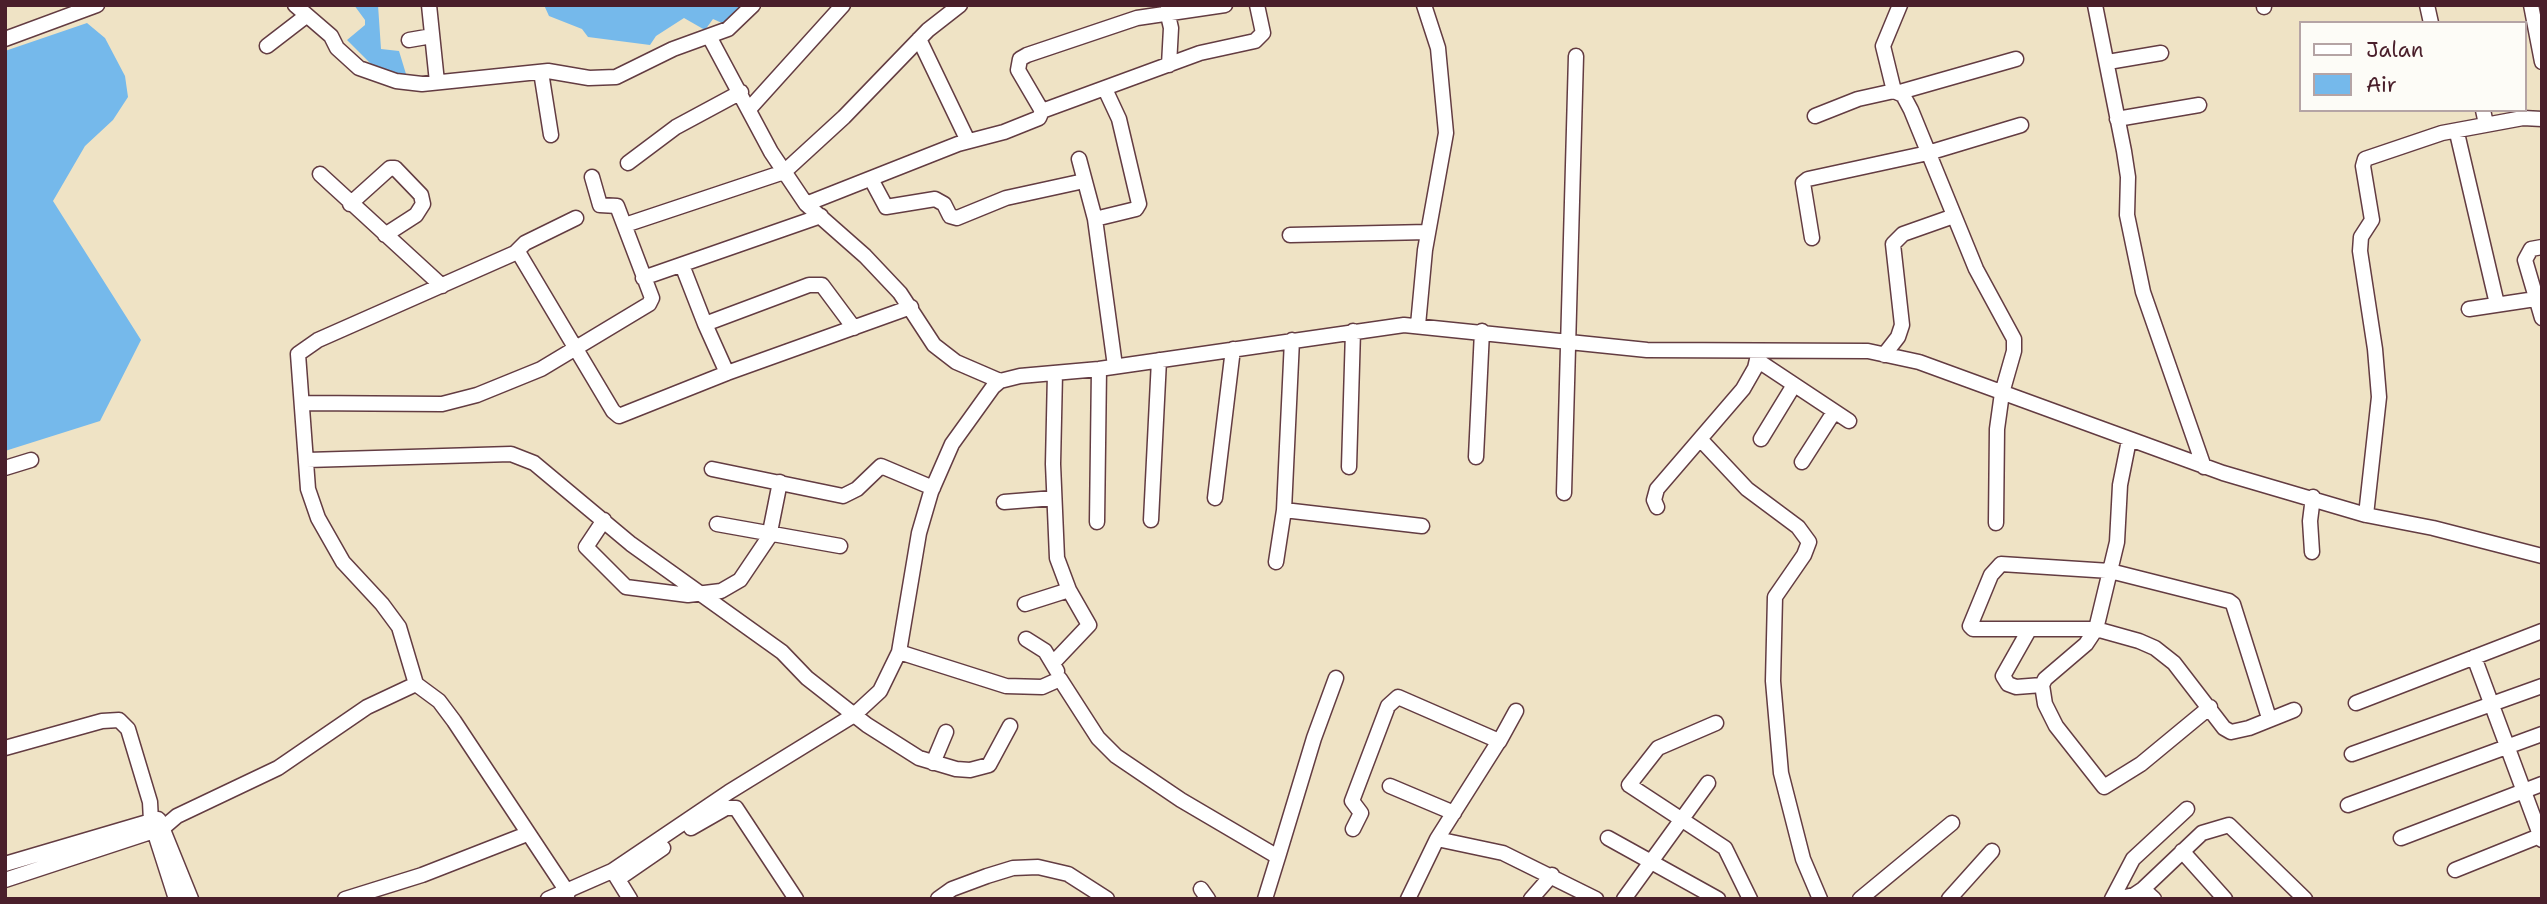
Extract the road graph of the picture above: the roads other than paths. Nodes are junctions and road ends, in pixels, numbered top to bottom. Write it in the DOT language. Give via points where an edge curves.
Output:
graph roads {
  1 [pos="97,5"];
  2 [pos="295,5"];
  3 [pos="429,5"];
  4 [pos="753,5"];
  5 [pos="843,5"];
  6 [pos="960,5"];
  7 [pos="1225,5"];
  8 [pos="1257,5"];
  9 [pos="1424,5"];
  10 [pos="1900,5"];
  11 [pos="2095,5"];
  12 [pos="2531,5"];
  13 [pos="1173,9"];
  14 [pos="306,16"];
  15 [pos="432,36"];
  16 [pos="5,38"];
  17 [pos="710,38"];
  18 [pos="919,39"];
  19 [pos="409,40"];
  20 [pos="267,46"];
  21 [pos="2161,53"];
  22 [pos="1576,56"];
  23 [pos="2017,59"];
  24 [pos="2108,62"];
  25 [pos="2542,62"];
  26 [pos="1169,65"];
  27 [pos="541,72"];
  28 [pos="437,82"];
  29 [pos="1105,89"];
  30 [pos="741,92"];
  31 [pos="1897,92"];
  32 [pos="2199,105"];
  33 [pos="750,108"];
  34 [pos="1042,111"];
  35 [pos="1815,116"];
  36 [pos="2485,117"];
  37 [pos="2117,119"];
  38 [pos="2542,119"];
  39 [pos="2021,125"];
  40 [pos="2457,133"];
  41 [pos="551,135"];
  42 [pos="968,142"];
  43 [pos="1928,153"];
  44 [pos="1079,159"];
  45 [pos="628,163"];
  46 [pos="784,172"];
  47 [pos="320,174"];
  48 [pos="592,177"];
  49 [pos="871,179"];
  50 [pos="1084,181"];
  51 [pos="350,204"];
  52 [pos="806,204"];
  53 [pos="821,216"];
  54 [pos="1954,216"];
  55 [pos="576,218"];
  56 [pos="1095,219"];
  57 [pos="625,225"];
  58 [pos="1428,232"];
  59 [pos="385,235"];
  60 [pos="1290,235"];
  61 [pos="1812,239"];
  62 [pos="2542,247"];
  63 [pos="515,253"];
  64 [pos="682,265"];
  65 [pos="643,278"];
  66 [pos="442,286"];
  67 [pos="2539,298"];
  68 [pos="2497,304"];
  69 [pos="911,307"];
  70 [pos="2469,309"];
  71 [pos="2542,318"];
  72 [pos="705,324"];
  73 [pos="1418,325"];
  74 [pos="854,328"];
  75 [pos="1353,331"];
  76 [pos="1482,331"];
  77 [pos="1292,340"];
  78 [pos="1567,344"];
  79 [pos="575,349"];
  80 [pos="1233,349"];
  81 [pos="1758,355"];
  82 [pos="1884,355"];
  83 [pos="1159,360"];
  84 [pos="1115,366"];
  85 [pos="1099,369"];
  86 [pos="727,373"];
  87 [pos="1055,373"];
  88 [pos="1000,381"];
  89 [pos="1794,385"];
  90 [pos="2002,393"];
  91 [pos="303,403"];
  92 [pos="1834,412"];
  93 [pos="1849,421"];
  94 [pos="1761,439"];
  95 [pos="1701,440"];
  96 [pos="2129,440"];
  97 [pos="1476,457"];
  98 [pos="31,460"];
  99 [pos="307,460"];
  100 [pos="1802,462"];
  101 [pos="1349,467"];
  102 [pos="2204,467"];
  103 [pos="5,468"];
  104 [pos="712,468"];
  105 [pos="780,482"];
  106 [pos="933,488"];
  107 [pos="1564,493"];
  108 [pos="2313,497"];
  109 [pos="1054,498"];
  110 [pos="1215,498"];
  111 [pos="1004,502"];
  112 [pos="1657,507"];
  113 [pos="1284,510"];
  114 [pos="2366,514"];
  115 [pos="604,520"];
  116 [pos="1151,520"];
  117 [pos="1097,522"];
  118 [pos="1996,523"];
  119 [pos="717,524"];
  120 [pos="1422,526"];
  121 [pos="769,533"];
  122 [pos="841,546"];
  123 [pos="2312,552"];
  124 [pos="2542,556"];
  125 [pos="1276,562"];
  126 [pos="662,567"];
  127 [pos="2110,570"];
  128 [pos="1069,590"];
  129 [pos="647,592"];
  130 [pos="701,593"];
  131 [pos="1025,604"];
  132 [pos="2096,629"];
  133 [pos="2029,630"];
  134 [pos="2542,631"];
  135 [pos="1026,639"];
  136 [pos="899,652"];
  137 [pos="2474,657"];
  138 [pos="1053,663"];
  139 [pos="1336,678"];
  140 [pos="1060,679"];
  141 [pos="416,684"];
  142 [pos="2042,685"];
  143 [pos="2542,686"];
  144 [pos="2356,703"];
  145 [pos="2491,703"];
  146 [pos="2210,707"];
  147 [pos="2294,710"];
  148 [pos="1516,711"];
  149 [pos="854,715"];
  150 [pos="2269,718"];
  151 [pos="1716,723"];
  152 [pos="1010,726"];
  153 [pos="946,732"];
  154 [pos="2542,734"];
  155 [pos="1499,742"];
  156 [pos="2507,747"];
  157 [pos="5,748"];
  158 [pos="2351,754"];
  159 [pos="933,763"];
  160 [pos="1708,783"];
  161 [pos="2542,784"];
  162 [pos="1390,786"];
  163 [pos="2524,791"];
  164 [pos="2348,806"];
  165 [pos="2187,809"];
  166 [pos="1454,813"];
  167 [pos="1684,819"];
  168 [pos="158,822"];
  169 [pos="1952,822"];
  170 [pos="1353,829"];
  171 [pos="527,834"];
  172 [pos="2541,837"];
  173 [pos="1608,838"];
  174 [pos="2400,838"];
  175 [pos="1437,839"];
  176 [pos="1992,851"];
  177 [pos="2182,852"];
  178 [pos="1278,857"];
  179 [pos="1653,861"];
  180 [pos="5,864"];
  181 [pos="2455,870"];
  182 [pos="615,875"];
  183 [pos="1552,875"];
  184 [pos="5,880"];
  185 [pos="568,892"];
  186 [pos="2148,894"];
  187 [pos="1949,897"];
  188 [pos="176,899"];
  189 [pos="191,899"];
  190 [pos="345,899"];
  191 [pos="548,899"];
  192 [pos="629,899"];
  193 [pos="796,899"];
  194 [pos="938,899"];
  195 [pos="1107,899"];
  196 [pos="1265,899"];
  197 [pos="1408,899"];
  198 [pos="1531,899"];
  199 [pos="1595,899"];
  200 [pos="1625,899"];
  201 [pos="1718,899"];
  202 [pos="1750,899"];
  203 [pos="1820,899"];
  204 [pos="1860,899"];
  205 [pos="2114,899"];
  206 [pos="2225,899"];
  207 [pos="2305,899"];
  1 -- 16 [label="street"];
  2 -- 14 [label="street"];
  3 -- 15 [label="street"];
  4 -- 17 [label="street" via="735,24"];
  5 -- 33 [label="street"];
  6 -- 18 [label="street"];
  7 -- 13 [label="street"];
  8 -- 26 [label="street" via="1261,37"];
  9 -- 58 [label="street" via="1438,48 1446,110"];
  10 -- 31 [label="street" via="1883,46"];
  11 -- 24 [label="street"];
  12 -- 25 [label="street"];
  13 -- 26 [label="street"];
  13 -- 34 [label="street" via="1078,36 1020,59 1018,70"];
  14 -- 20 [label="street"];
  14 -- 28 [label="street" via="350,62 369,73 410,83"];
  15 -- 19 [label="street"];
  15 -- 28 [label="street"];
  17 -- 27 [label="street" via="673,49 616,77"];
  17 -- 30 [label="street"];
  18 -- 42 [label="street"];
  18 -- 46 [label="street"];
  21 -- 24 [label="street"];
  22 -- 78 [label="street"];
  23 -- 31 [label="street"];
  24 -- 37 [label="street"];
  26 -- 29 [label="street"];
  27 -- 28 [label="street"];
  27 -- 41 [label="street"];
  29 -- 34 [label="street"];
  29 -- 56 [label="street" via="1119,119 1139,204 1136,209"];
  30 -- 33 [label="street"];
  30 -- 45 [label="street" via="676,127"];
  31 -- 35 [label="street" via="1858,99"];
  31 -- 43 [label="street" via="1911,110"];
  32 -- 37 [label="street"];
  33 -- 46 [label="street"];
  34 -- 42 [label="street" via="1036,121"];
  36 -- 38 [label="street"];
  36 -- 40 [label="street"];
  37 -- 102 [label="street" via="2128,177 2127,215 2143,292"];
  39 -- 43 [label="street"];
  40 -- 68 [label="street"];
  40 -- 114 [label="street" via="2442,133 2370,155 2363,166 2372,220 2361,237 2360,251 2379,397"];
  42 -- 49 [label="street"];
  43 -- 54 [label="street"];
  43 -- 61 [label="street" via="1804,181"];
  44 -- 50 [label="street"];
  46 -- 52 [label="street"];
  46 -- 57 [label="street"];
  47 -- 51 [label="street"];
  48 -- 57 [label="street" via="600,205 616,205"];
  49 -- 50 [label="street" via="886,207 935,199 941,200 954,218 1006,198"];
  49 -- 52 [label="street"];
  50 -- 56 [label="street"];
  51 -- 59 [label="street"];
  51 -- 59 [label="street" via="390,168 396,168 421,195 423,204 416,215"];
  52 -- 53 [label="street"];
  53 -- 64 [label="street"];
  53 -- 69 [label="street"];
  54 -- 82 [label="street" via="1903,234 1893,244 1902,324"];
  54 -- 90 [label="street" via="2014,339"];
  55 -- 63 [label="street" via="525,243"];
  56 -- 84 [label="street"];
  57 -- 65 [label="street"];
  58 -- 60 [label="street"];
  58 -- 73 [label="street"];
  59 -- 66 [label="street"];
  62 -- 67 [label="street" via="2531,249 2525,260"];
  63 -- 66 [label="street"];
  63 -- 79 [label="street"];
  64 -- 65 [label="street"];
  64 -- 72 [label="street"];
  65 -- 79 [label="street" via="652,298 649,304"];
  66 -- 91 [label="street" via="303,348 298,354"];
  67 -- 68 [label="street"];
  67 -- 71 [label="street"];
  68 -- 70 [label="street"];
  69 -- 74 [label="street"];
  69 -- 88 [label="street" via="934,345 956,362"];
  72 -- 74 [label="street" via="816,284 828,291"];
  72 -- 86 [label="street"];
  73 -- 75 [label="street"];
  73 -- 76 [label="street"];
  74 -- 86 [label="street"];
  75 -- 77 [label="street"];
  75 -- 101 [label="street"];
  76 -- 78 [label="street"];
  76 -- 97 [label="street"];
  77 -- 80 [label="street"];
  77 -- 113 [label="street"];
  78 -- 81 [label="street"];
  78 -- 107 [label="street"];
  79 -- 86 [label="street" via="619,416"];
  79 -- 91 [label="street" via="509,384 442,404"];
  80 -- 83 [label="street"];
  80 -- 110 [label="street"];
  81 -- 82 [label="street" via="1868,351"];
  81 -- 89 [label="street"];
  81 -- 95 [label="street" via="1742,389"];
  82 -- 90 [label="street" via="1919,362"];
  83 -- 84 [label="street"];
  83 -- 116 [label="street"];
  84 -- 85 [label="street"];
  85 -- 87 [label="street"];
  85 -- 117 [label="street"];
  87 -- 88 [label="street"];
  87 -- 109 [label="street"];
  88 -- 106 [label="street" via="952,444"];
  89 -- 92 [label="street"];
  89 -- 94 [label="street"];
  90 -- 96 [label="street"];
  90 -- 118 [label="street"];
  91 -- 99 [label="street"];
  92 -- 93 [label="street"];
  92 -- 100 [label="street"];
  95 -- 112 [label="street" via="1657,489"];
  95 -- 203 [label="street" via="1747,489 1798,527 1809,542 1775,597 1773,681 1781,773 1803,859"];
  96 -- 102 [label="street"];
  96 -- 127 [label="street"];
  98 -- 103 [label="street"];
  99 -- 115 [label="street" via="511,454 534,463"];
  99 -- 141 [label="street" via="308,489 318,518 344,562 399,627"];
  102 -- 108 [label="street"];
  104 -- 105 [label="street"];
  105 -- 106 [label="street" via="843,496 881,466"];
  105 -- 121 [label="street"];
  106 -- 136 [label="street" via="919,533"];
  108 -- 114 [label="street"];
  108 -- 123 [label="street"];
  109 -- 111 [label="street"];
  109 -- 128 [label="street" via="1058,558"];
  113 -- 120 [label="street"];
  113 -- 125 [label="street"];
  114 -- 124 [label="street"];
  115 -- 126 [label="street"];
  115 -- 129 [label="street" via="585,543 588,551 626,587"];
  119 -- 121 [label="street"];
  121 -- 122 [label="street"];
  121 -- 130 [label="street" via="740,580 729,589"];
  126 -- 129 [label="street"];
  126 -- 130 [label="street"];
  127 -- 132 [label="street"];
  127 -- 133 [label="street" via="2001,564 1995,568 1970,626"];
  127 -- 150 [label="street" via="2233,604"];
  128 -- 131 [label="street"];
  128 -- 138 [label="street" via="1089,625"];
  129 -- 130 [label="street"];
  130 -- 149 [label="street" via="782,652"];
  132 -- 133 [label="street"];
  132 -- 142 [label="street"];
  132 -- 146 [label="street" via="2155,648 2174,663"];
  133 -- 142 [label="street" via="2003,676 2016,687"];
  134 -- 137 [label="street"];
  135 -- 138 [label="street" via="1035,642"];
  136 -- 140 [label="street" via="1006,686 1042,687"];
  136 -- 149 [label="street" via="880,691"];
  137 -- 144 [label="street"];
  137 -- 145 [label="street"];
  138 -- 140 [label="street"];
  139 -- 178 [label="street"];
  140 -- 178 [label="street" via="1098,738 1116,756"];
  141 -- 168 [label="street" via="367,707 258,779"];
  141 -- 171 [label="street" via="454,720"];
  142 -- 146 [label="street" via="2056,726 2104,787 2141,764"];
  143 -- 145 [label="street"];
  145 -- 156 [label="street"];
  145 -- 158 [label="street"];
  146 -- 150 [label="street" via="2231,732"];
  147 -- 150 [label="street"];
  148 -- 155 [label="street"];
  149 -- 159 [label="street"];
  149 -- 182 [label="street" via="729,792"];
  151 -- 167 [label="street" via="1658,748 1629,782 1630,789"];
  152 -- 159 [label="street" via="989,765 970,770"];
  153 -- 159 [label="street"];
  154 -- 156 [label="street"];
  155 -- 166 [label="street"];
  155 -- 170 [label="street" via="1407,699 1393,699 1352,800 1361,813"];
  156 -- 163 [label="street"];
  156 -- 164 [label="street"];
  157 -- 168 [label="street" via="119,720 128,729"];
  160 -- 167 [label="street"];
  161 -- 163 [label="street"];
  162 -- 166 [label="street"];
  163 -- 172 [label="street"];
  163 -- 174 [label="street"];
  165 -- 205 [label="street" via="2133,859"];
  166 -- 175 [label="street"];
  167 -- 179 [label="street"];
  167 -- 202 [label="street" via="1725,848"];
  168 -- 180 [label="street"];
  168 -- 184 [label="street"];
  168 -- 188 [label="street"];
  168 -- 189 [label="street"];
  169 -- 204 [label="street"];
  171 -- 185 [label="street"];
  171 -- 190 [label="street" via="422,876"];
  172 -- 181 [label="street"];
  173 -- 179 [label="street"];
  175 -- 183 [label="street" via="1503,853"];
  175 -- 197 [label="street"];
  176 -- 187 [label="street"];
  177 -- 186 [label="street"];
  177 -- 206 [label="street"];
  177 -- 207 [label="street" via="2202,833 2229,825"];
  178 -- 196 [label="street"];
  179 -- 200 [label="street"];
  179 -- 201 [label="street"];
  182 -- 185 [label="street"];
  182 -- 192 [label="street"];
  182 -- 193 [label="street" via="699,822 733,807"];
  183 -- 198 [label="street"];
  183 -- 199 [label="street"];
  185 -- 191 [label="street"];
  186 -- 205 [label="street"];
  194 -- 195 [label="street" via="987,876 1030,867 1068,874"];
}
